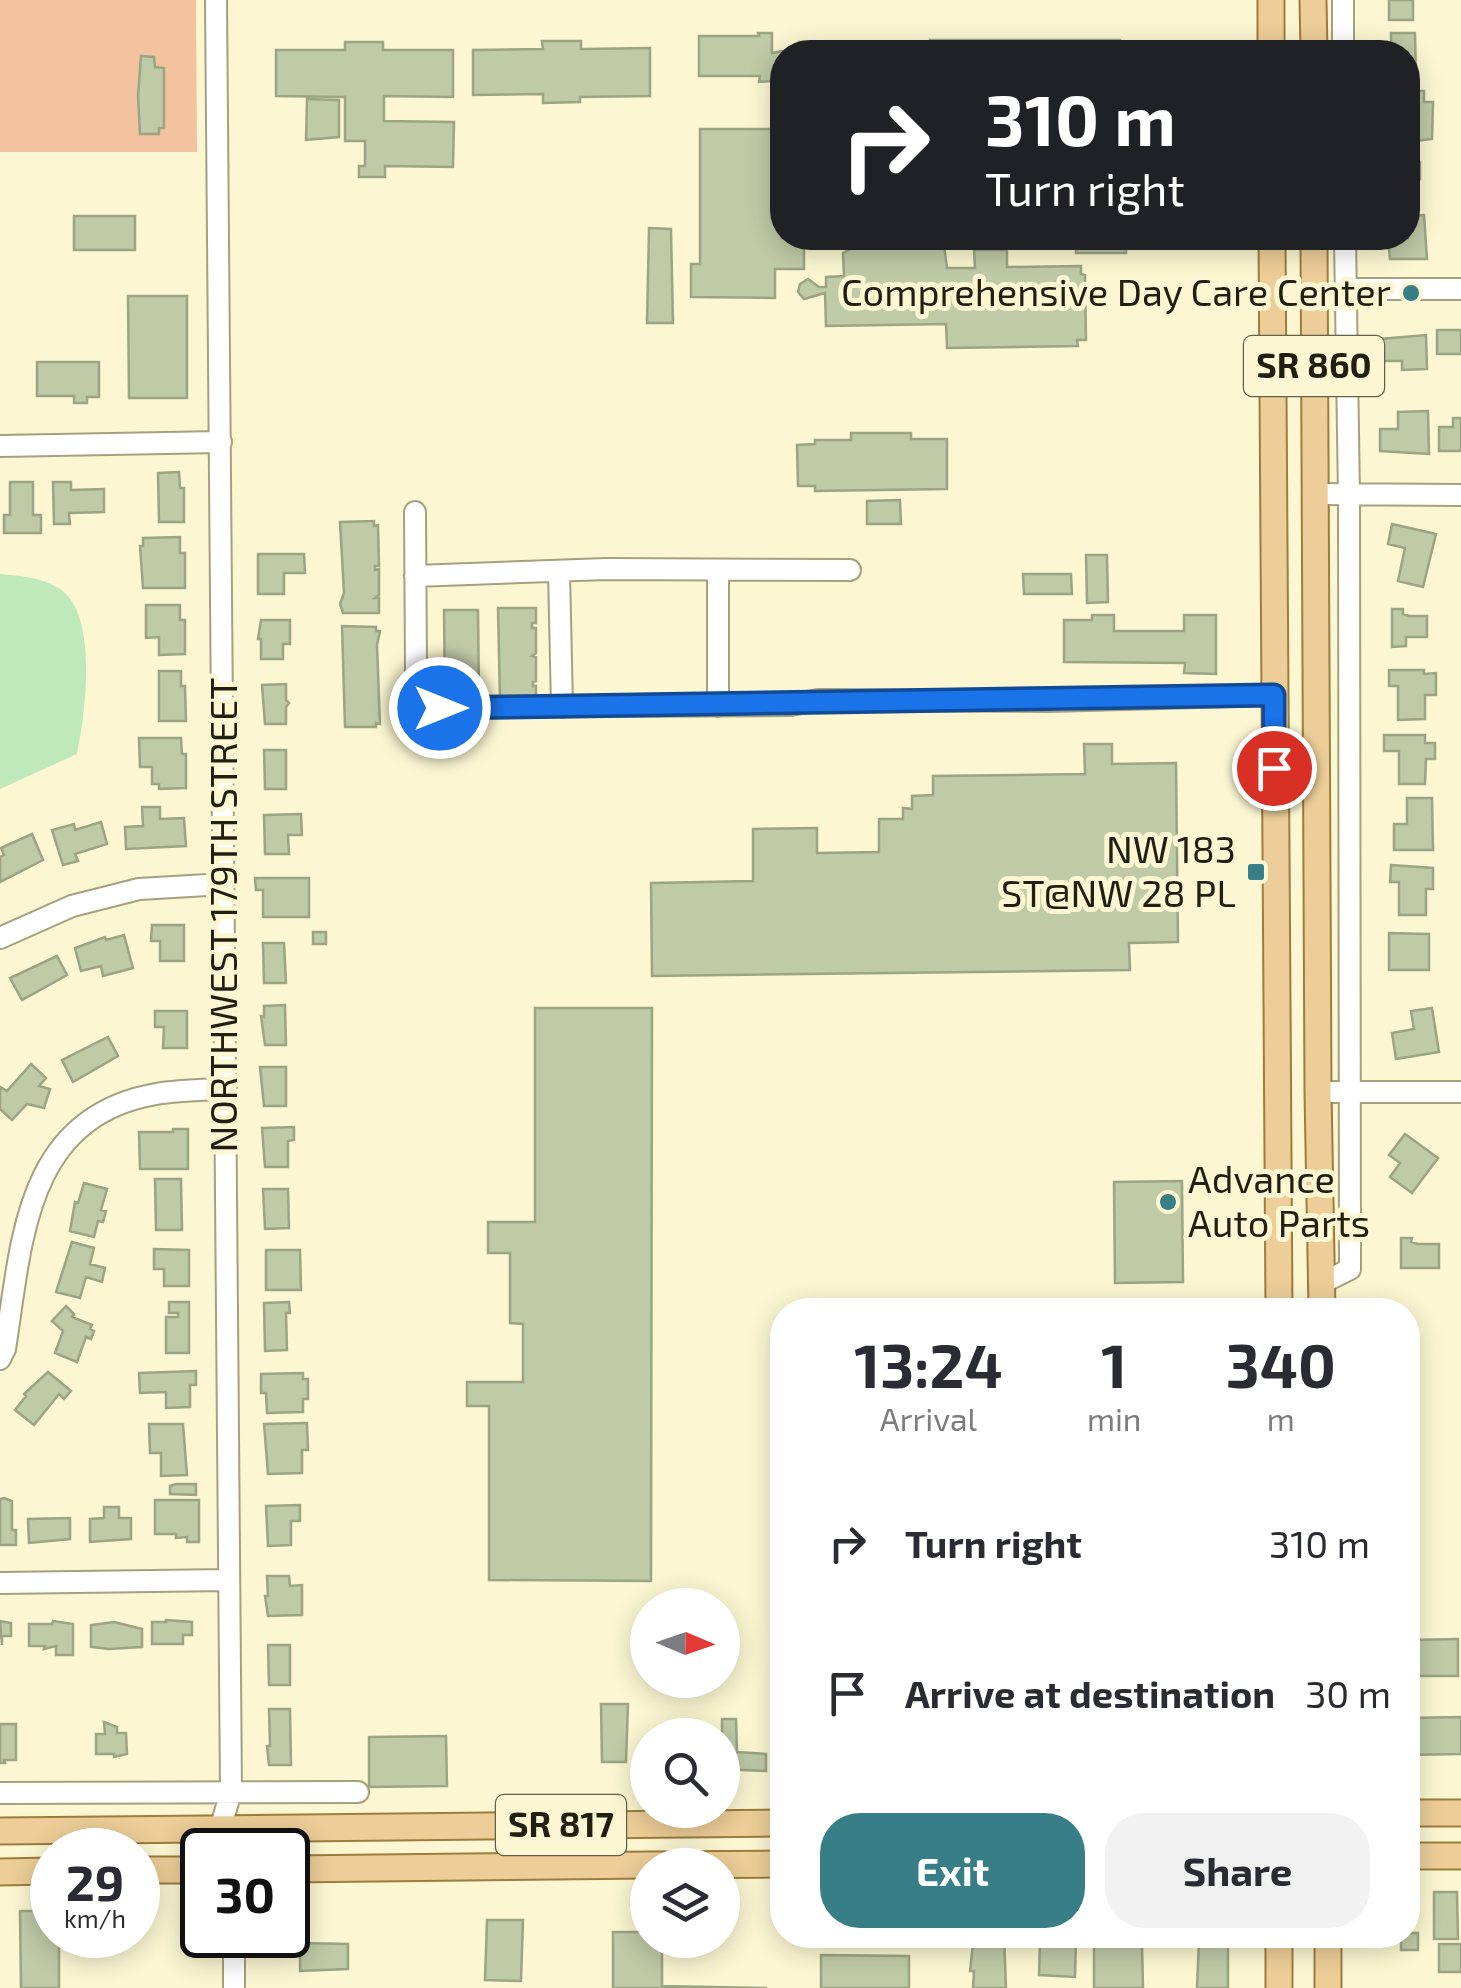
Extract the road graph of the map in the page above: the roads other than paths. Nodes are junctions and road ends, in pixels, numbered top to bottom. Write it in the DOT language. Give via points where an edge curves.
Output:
graph roads {
  1 [pos="216,0"];
  2 [pos="1270,0"];
  3 [pos="1314,0"];
  4 [pos="1343,0"];
  5 [pos="1271,40"];
  6 [pos="1314,40"];
  7 [pos="1344,40"];
  8 [pos="1272,250"];
  9 [pos="1314,250"];
  10 [pos="1345,250"];
  11 [pos="1346,289"];
  12 [pos="1461,289"];
  13 [pos="1273,434"];
  14 [pos="221,442"];
  15 [pos="0,446"];
  16 [pos="1314,494"];
  17 [pos="1461,495"];
  18 [pos="1349,496"];
  19 [pos="415,512"];
  20 [pos="718,570"];
  21 [pos="850,570"];
  22 [pos="558,571"];
  23 [pos="415,576"];
  24 [pos="1274,695"];
  25 [pos="718,706"];
  26 [pos="562,708"];
  27 [pos="224,884"];
  28 [pos="0,938"];
  29 [pos="1277,993"];
  30 [pos="1318,1023"];
  31 [pos="226,1089"];
  32 [pos="1318,1092"];
  33 [pos="1350,1092"];
  34 [pos="1461,1092"];
  35 [pos="1322,1283"];
  36 [pos="1279,1298"];
  37 [pos="1322,1298"];
  38 [pos="0,1359"];
  39 [pos="228,1580"];
  40 [pos="0,1583"];
  41 [pos="231,1792"];
  42 [pos="358,1792"];
  43 [pos="0,1793"];
  44 [pos="1461,1812"];
  45 [pos="1420,1813"];
  46 [pos="770,1822"];
  47 [pos="740,1823"];
  48 [pos="630,1825"];
  49 [pos="216,1828"];
  50 [pos="303,1828"];
  51 [pos="0,1831"];
  52 [pos="180,1842"];
  53 [pos="1420,1856"];
  54 [pos="1461,1856"];
  55 [pos="740,1864"];
  56 [pos="770,1864"];
  57 [pos="630,1865"];
  58 [pos="310,1869"];
  59 [pos="30,1871"];
  60 [pos="0,1872"];
  61 [pos="1279,1948"];
  62 [pos="1328,1948"];
  63 [pos="234,1958"];
  64 [pos="234,1988"];
  65 [pos="1279,1988"];
  66 [pos="1328,1988"];
  1 -- 14 [label="street, NORTHWEST 179TH STREET"];
  2 -- 5 [label="main road"];
  3 -- 6 [label="main road"];
  4 -- 7 [label="street"];
  8 -- 13 [label="main road, SR 860"];
  9 -- 16 [label="main road, SR 860"];
  10 -- 11 [label="street"];
  11 -- 12 [label="street"];
  11 -- 18 [label="street"];
  13 -- 16 [label="main road" via="1287,470"];
  13 -- 24 [label="main road, SR 860"];
  14 -- 15 [label="street"];
  14 -- 27 [label="street, NORTHWEST 179TH STREET"];
  16 -- 18 [label="street"];
  16 -- 30 [label="main road, SR 860"];
  17 -- 18 [label="street"];
  18 -- 33 [label="street"];
  19 -- 23 [label="street"];
  20 -- 21 [label="street"];
  20 -- 22 [label="street"];
  20 -- 25 [label="street"];
  22 -- 23 [label="street"];
  22 -- 26 [label="street"];
  23 -- 26 [label="street" via="420,698 429,706"];
  24 -- 25 [label="street"];
  24 -- 29 [label="main road, SR 860"];
  25 -- 26 [label="street"];
  27 -- 28 [label="street" via="139,889 72,906"];
  27 -- 31 [label="street, NORTHWEST 179TH STREET"];
  29 -- 30 [label="main road" via="1294,995"];
  29 -- 36 [label="main road, SR 860"];
  30 -- 32 [label="main road, SR 860"];
  31 -- 38 [label="street" via="155,1094 76,1128 36,1192"];
  31 -- 39 [label="street, NORTHWEST 179TH STREET"];
  32 -- 33 [label="street"];
  32 -- 35 [label="main road, SR 860"];
  33 -- 34 [label="street"];
  33 -- 35 [label="street" via="1350,1269"];
  35 -- 37 [label="main road, SR 860"];
  39 -- 40 [label="street"];
  39 -- 41 [label="street, NORTHWEST 179TH STREET"];
  41 -- 42 [label="street"];
  41 -- 43 [label="street"];
  41 -- 49 [label="street, NORTHWEST 179TH STREET"];
  44 -- 45 [label="main road"];
  46 -- 47 [label="main road, SR 817"];
  48 -- 50 [label="main road, SR 817"];
  51 -- 52 [label="main road, SR 817"];
  53 -- 54 [label="main road"];
  55 -- 56 [label="main road, SR 817"];
  57 -- 58 [label="main road, SR 817"];
  59 -- 60 [label="main road"];
  61 -- 65 [label="main road"];
  62 -- 66 [label="main road"];
  63 -- 64 [label="street"];
}
